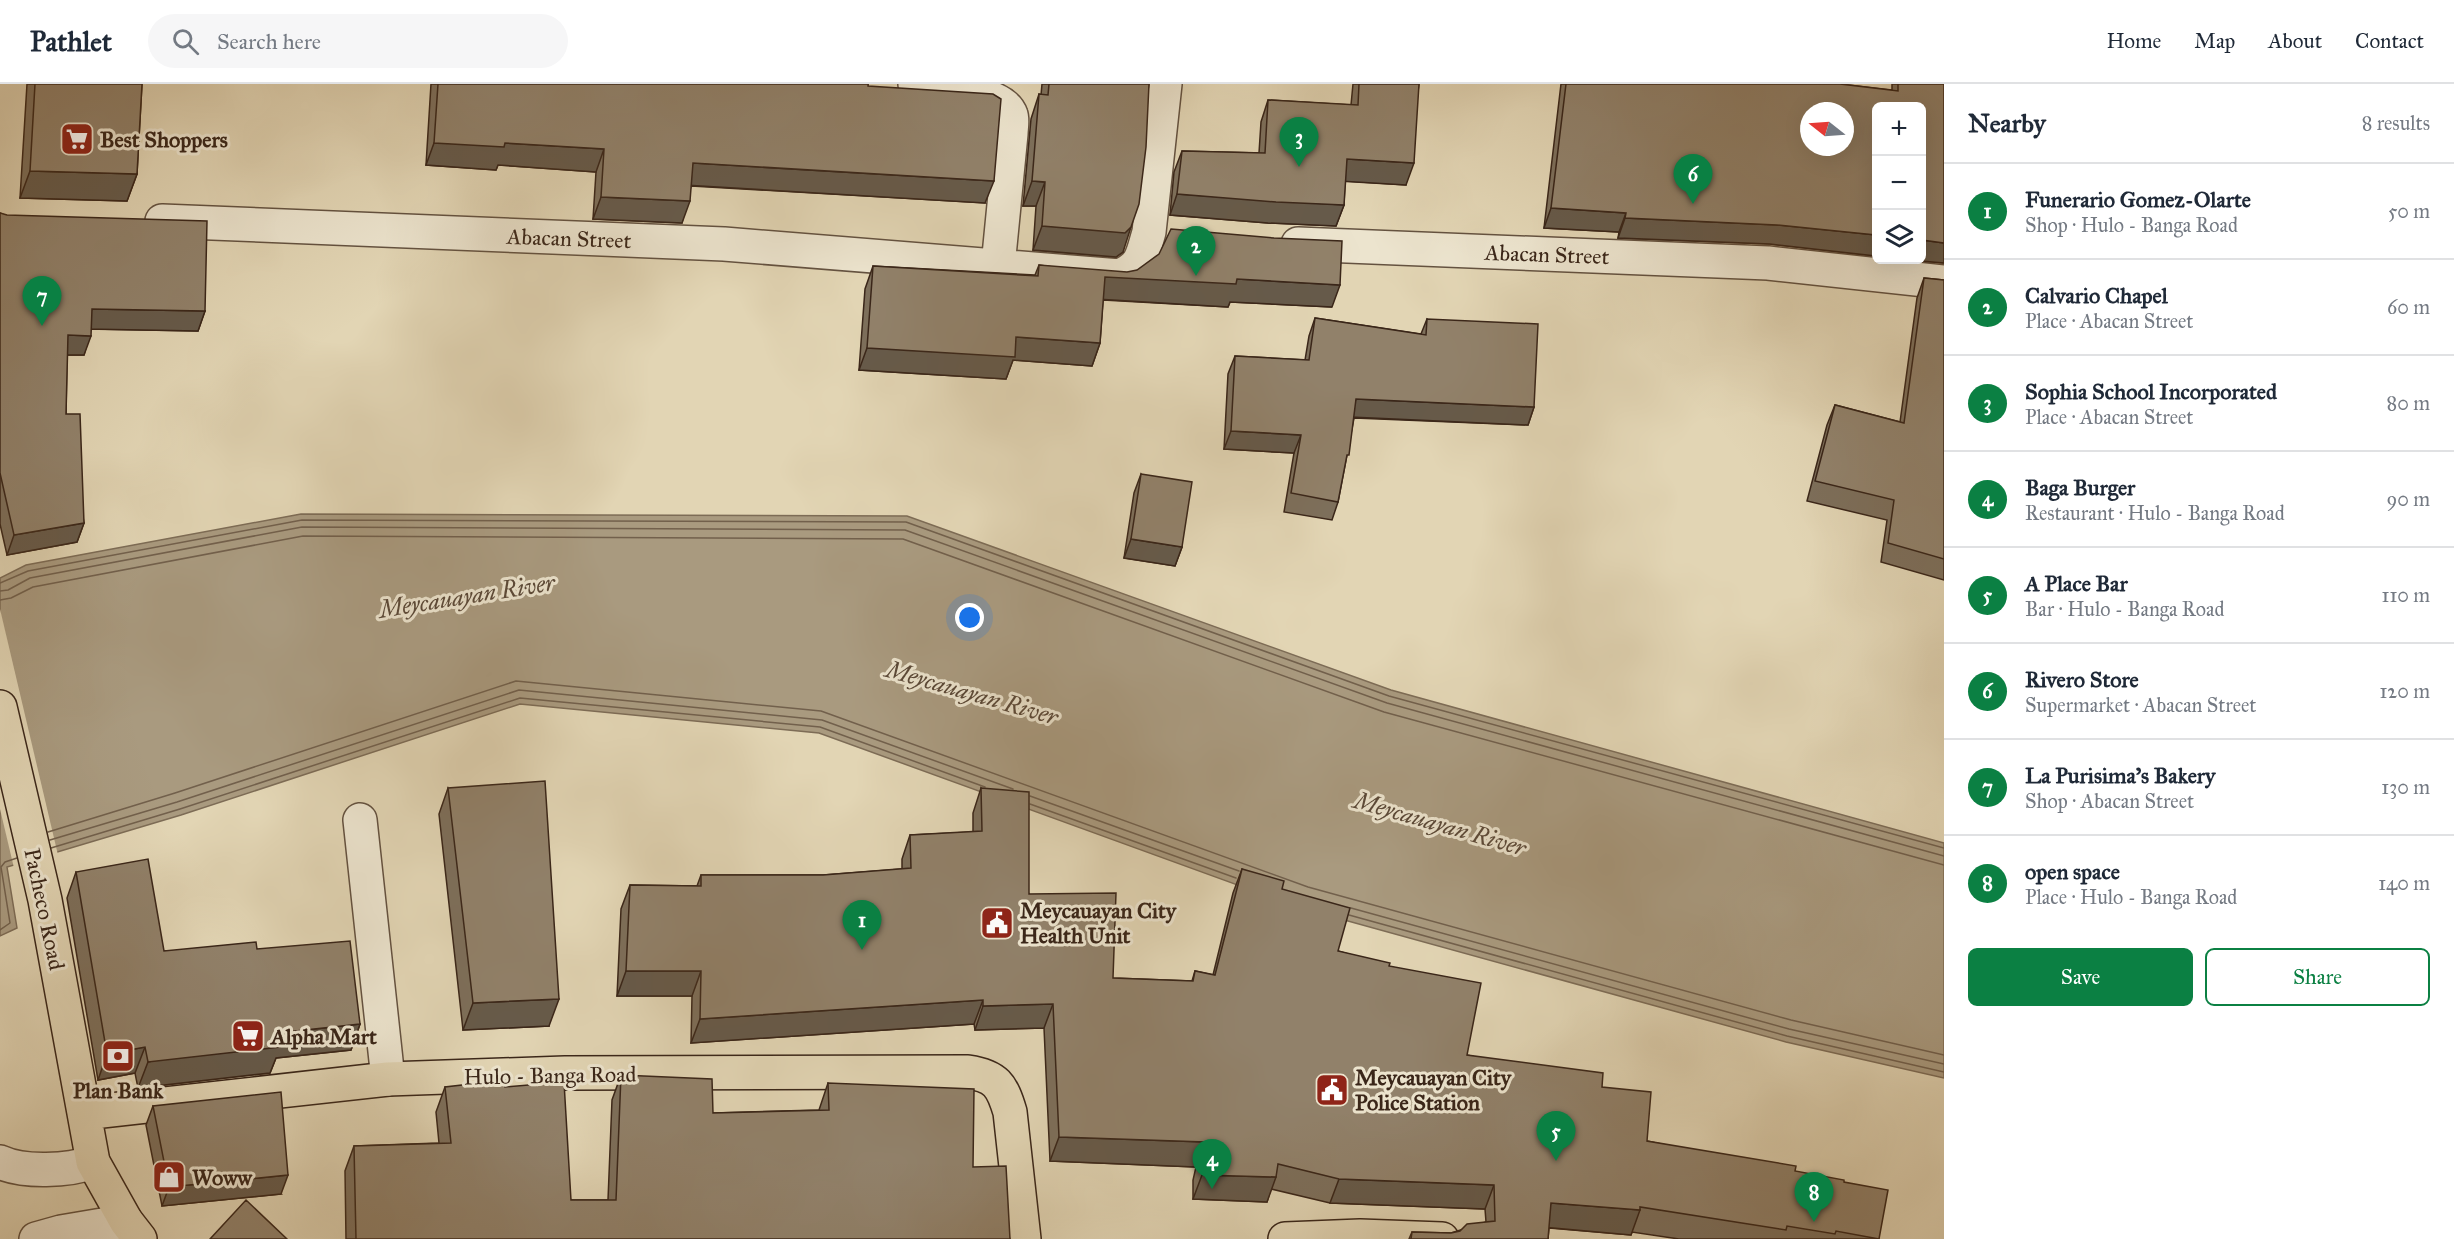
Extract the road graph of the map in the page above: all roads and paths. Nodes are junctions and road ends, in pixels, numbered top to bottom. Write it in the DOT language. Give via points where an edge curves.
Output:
graph roads {
  1 [pos="915,84"];
  2 [pos="1165,84"];
  3 [pos="128,220"];
  4 [pos="1267,242"];
  5 [pos="998,266"];
  6 [pos="1944,282"];
  7 [pos="0,707"];
  8 [pos="360,820"];
  9 [pos="388,1079"];
  10 [pos="84,1113"];
  11 [pos="0,1162"];
  12 [pos="93,1162"];
  13 [pos="133,1230"];
  14 [pos="1360,1238"];
  15 [pos="36,1239"];
  16 [pos="1024,1239"];
  17 [pos="1285,1239"];
  18 [pos="1442,1239"];
  1 -- 5 [label="street" via="990,96 1005,104 1011,115"];
  2 -- 5 [label="street, Abacan Street" via="1161,233 1135,269 1120,276"];
  3 -- 5 [label="street, Abacan Street" via="724,244"];
  4 -- 6 [label="street, Abacan Street" via="1768,263"];
  7 -- 10 [label="main road, Pacheco Road" via="45,900"];
  8 -- 9 [label="street"];
  9 -- 10 [label="main road, Hulo - Banga Road"];
  9 -- 16 [label="main road, Hulo - Banga Road" via="565,1073 984,1074 995,1080 1010,1112"];
  10 -- 12 [label="main road"];
  11 -- 12 [label="street" via="12,1168 76,1168"];
  12 -- 13 [label="main road"];
  13 -- 15 [label="street" via="61,1232"];
  14 -- 17 [label="main road"];
  14 -- 18 [label="main road"];
}
